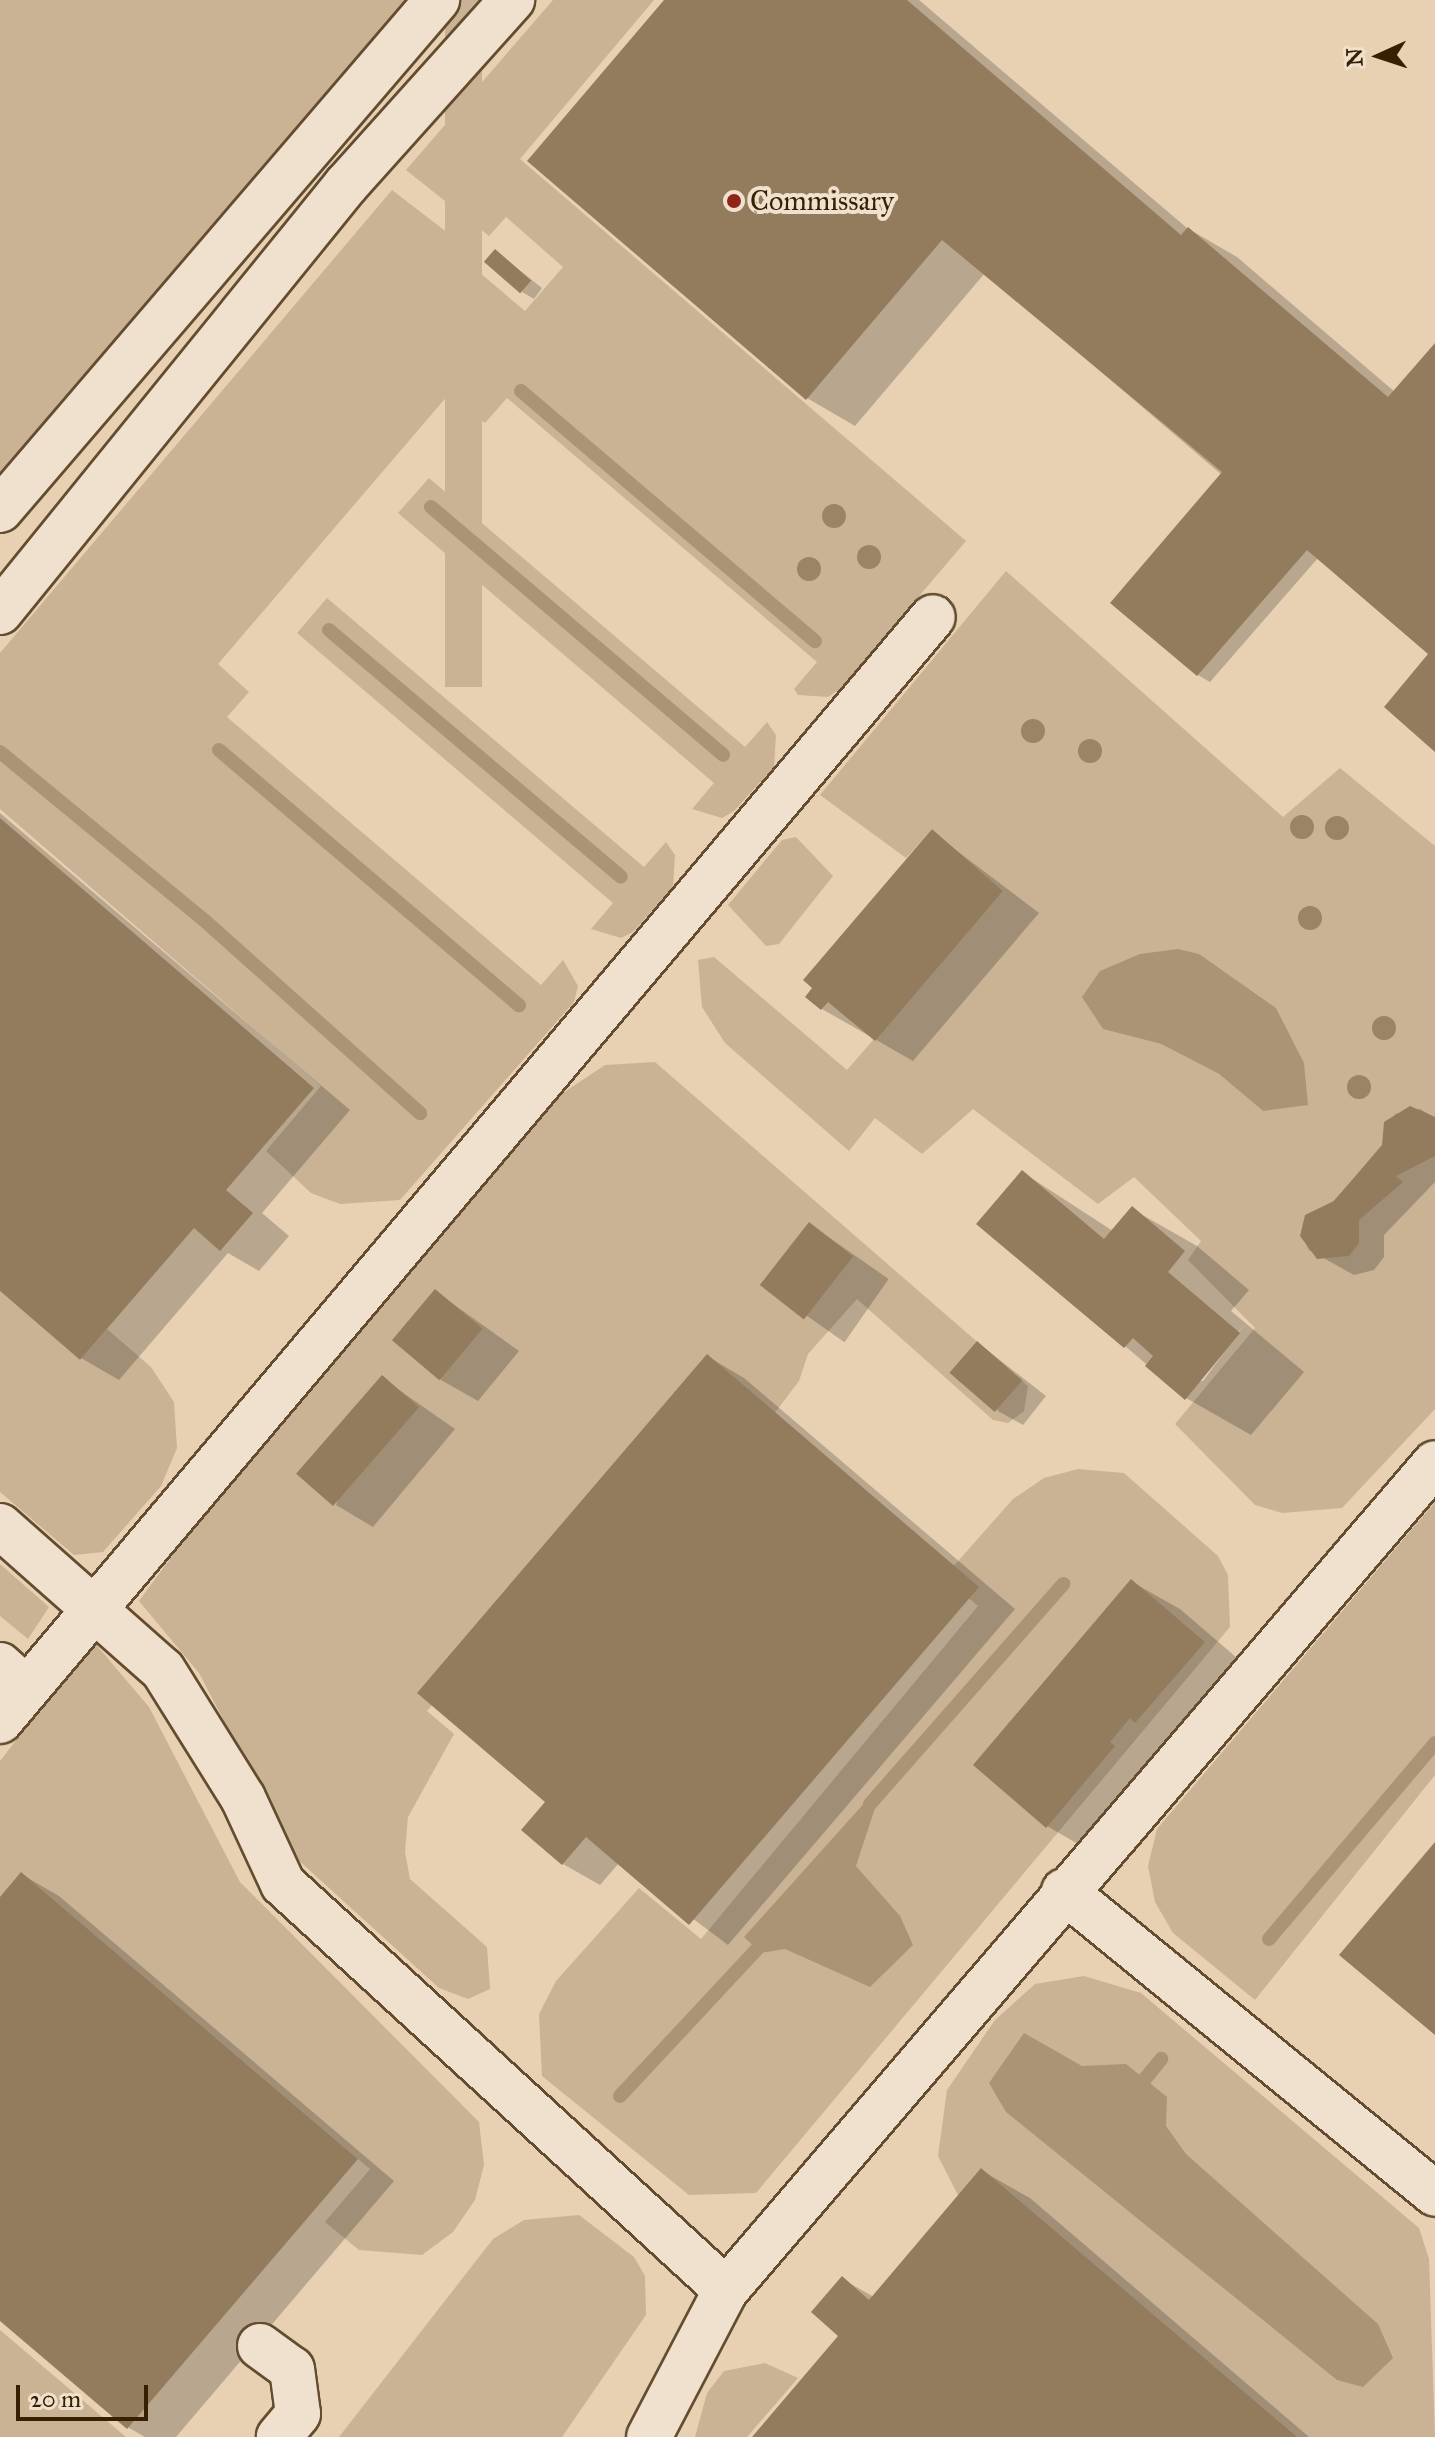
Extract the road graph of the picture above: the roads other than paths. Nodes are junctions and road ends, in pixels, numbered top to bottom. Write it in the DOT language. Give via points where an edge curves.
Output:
graph roads {
  1 [pos="437,0"];
  2 [pos="512,0"];
  3 [pos="0,510"];
  4 [pos="0,612"];
  5 [pos="933,617"];
  6 [pos="1435,1463"];
  7 [pos="0,1526"];
  8 [pos="95,1610"];
  9 [pos="9,1692"];
  10 [pos="1064,1891"];
  11 [pos="1435,2194"];
  12 [pos="726,2290"];
  13 [pos="260,2346"];
  14 [pos="279,2437"];
  15 [pos="649,2437"];
  1 -- 3 [label="lane"];
  2 -- 4 [label="lane" via="346,185"];
  5 -- 8 [label="lane"];
  6 -- 10 [label="lane"];
  7 -- 8 [label="lane"];
  8 -- 9 [label="lane"];
  8 -- 12 [label="lane" via="163,1670 243,1798 283,1884"];
  10 -- 11 [label="lane"];
  10 -- 12 [label="lane"];
  12 -- 15 [label="lane"];
  13 -- 14 [label="lane" via="292,2369 298,2414"];
}
